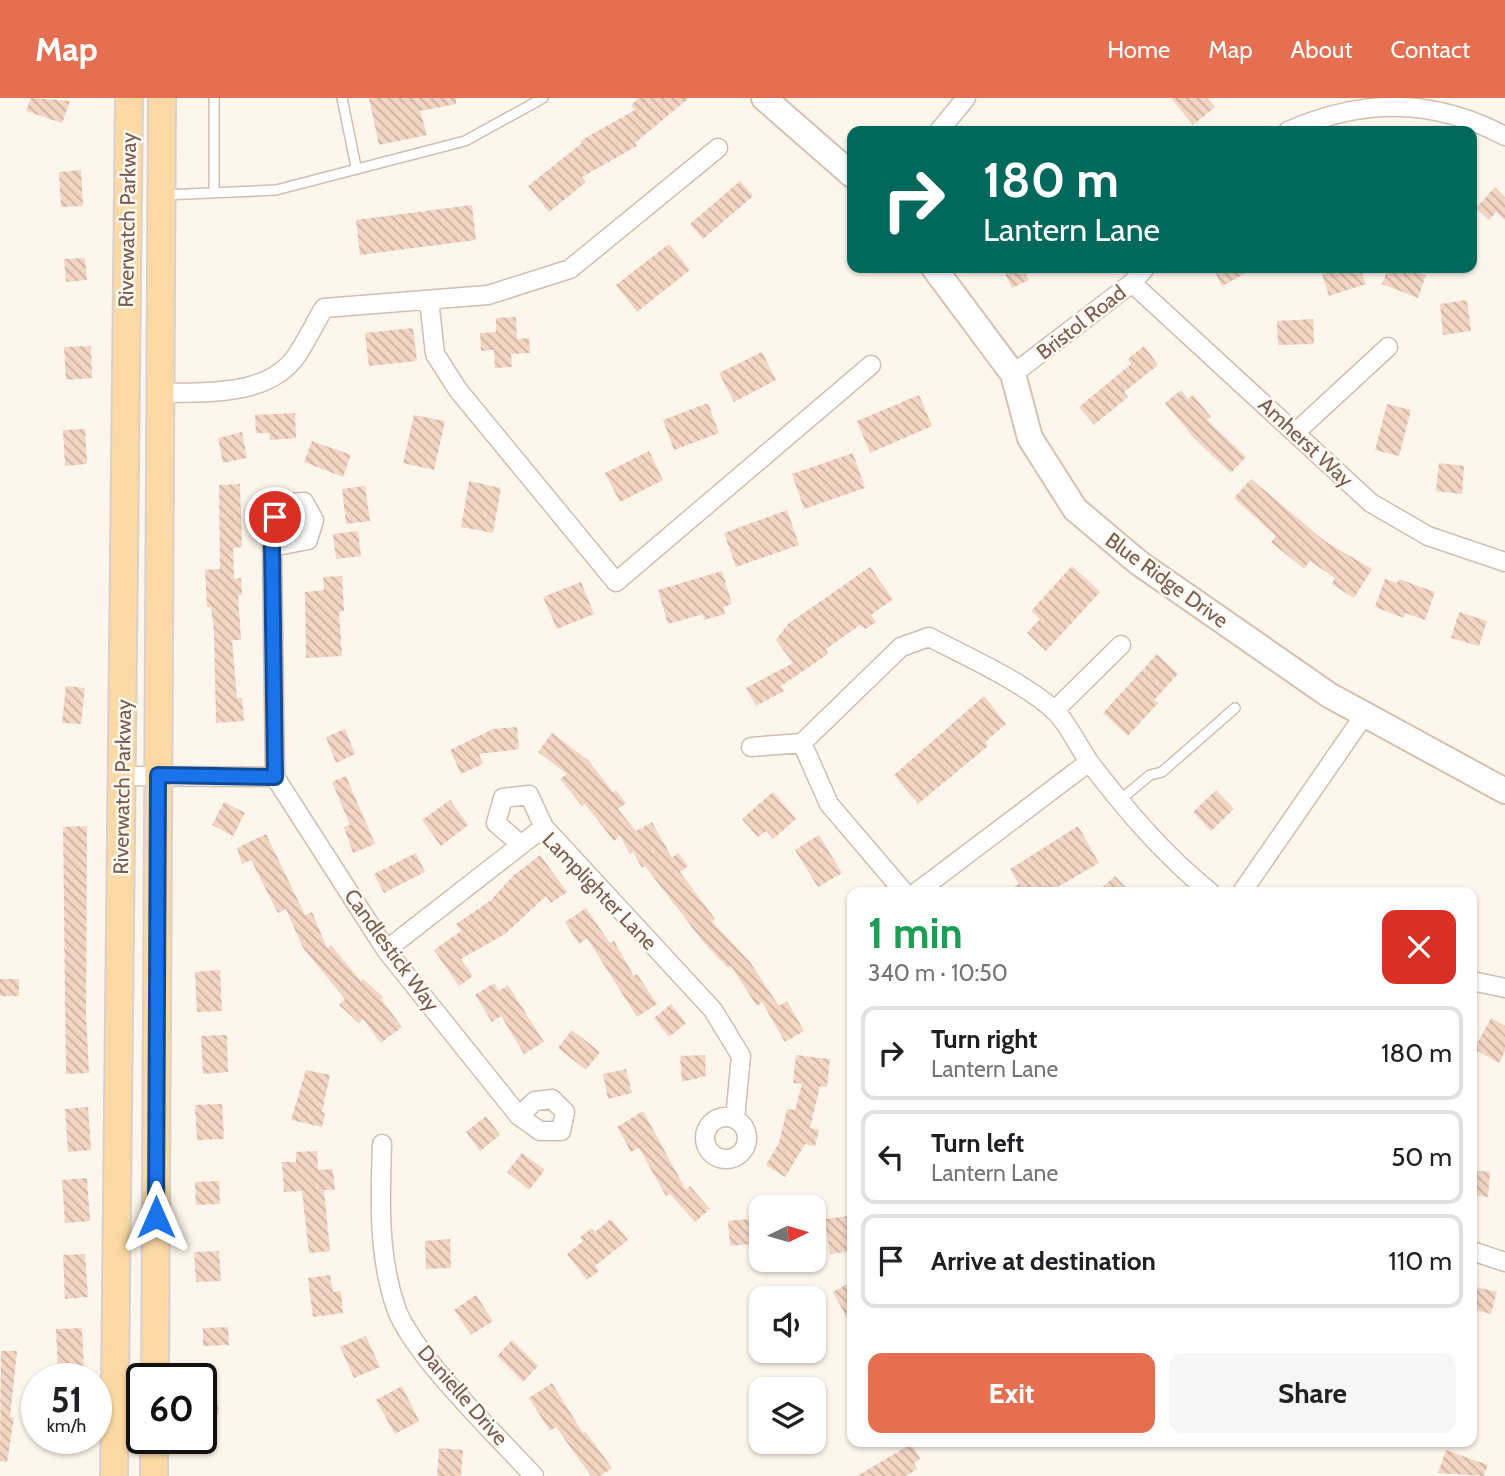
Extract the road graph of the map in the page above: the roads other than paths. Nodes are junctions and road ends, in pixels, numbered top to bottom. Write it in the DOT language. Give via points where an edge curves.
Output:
graph roads {
  1 [pos="129,98"];
  2 [pos="162,98"];
  3 [pos="214,98"];
  4 [pos="342,98"];
  5 [pos="542,98"];
  6 [pos="764,98"];
  7 [pos="966,98"];
  8 [pos="531,101"];
  9 [pos="943,126"];
  10 [pos="1298,126"];
  11 [pos="1505,136"];
  12 [pos="718,148"];
  13 [pos="356,167"];
  14 [pos="847,171"];
  15 [pos="214,193"];
  16 [pos="162,195"];
  17 [pos="938,273"];
  18 [pos="1141,273"];
  19 [pos="1132,283"];
  20 [pos="429,300"];
  21 [pos="1388,347"];
  22 [pos="871,365"];
  23 [pos="1013,374"];
  24 [pos="161,393"];
  25 [pos="1296,432"];
  26 [pos="272,547"];
  27 [pos="1505,562"];
  28 [pos="1121,645"];
  29 [pos="1235,708"];
  30 [pos="1054,711"];
  31 [pos="1365,715"];
  32 [pos="802,743"];
  33 [pos="751,747"];
  34 [pos="1089,762"];
  35 [pos="158,775"];
  36 [pos="123,776"];
  37 [pos="275,777"];
  38 [pos="1505,791"];
  39 [pos="1120,800"];
  40 [pos="544,827"];
  41 [pos="521,845"];
  42 [pos="900,887"];
  43 [pos="924,887"];
  44 [pos="1204,887"];
  45 [pos="1245,887"];
  46 [pos="386,950"];
  47 [pos="1477,983"];
  48 [pos="1505,988"];
  49 [pos="519,1116"];
  50 [pos="735,1119"];
  51 [pos="382,1144"];
  52 [pos="1477,1253"];
  53 [pos="1505,1262"];
  54 [pos="155,1363"];
  55 [pos="154,1454"];
  56 [pos="114,1476"];
  57 [pos="154,1476"];
  58 [pos="534,1476"];
  1 -- 36 [label="main road, Riverwatch Parkway"];
  2 -- 16 [label="main road, Riverwatch Parkway"];
  3 -- 15 [label="lane"];
  4 -- 13 [label="lane"];
  5 -- 8 [label="lane"];
  6 -- 14 [label="street"];
  7 -- 9 [label="street"];
  8 -- 13 [label="lane" via="465,141"];
  10 -- 11 [label="street" via="1367,103 1420,102 1475,118"];
  12 -- 20 [label="street" via="570,269 488,295"];
  13 -- 15 [label="lane" via="276,190"];
  15 -- 16 [label="lane"];
  16 -- 24 [label="main road, Riverwatch Parkway"];
  17 -- 23 [label="street, Blue Ridge Drive"];
  18 -- 19 [label="street, Bristol Road"];
  19 -- 23 [label="street, Bristol Road"];
  19 -- 25 [label="street, Amherst Way"];
  20 -- 22 [label="street" via="435,354 458,390 616,582"];
  20 -- 24 [label="street" via="324,307 296,358 262,384"];
  21 -- 25 [label="street"];
  23 -- 31 [label="street, Blue Ridge Drive" via="1030,438 1075,509 1139,563"];
  24 -- 35 [label="main road, Riverwatch Parkway"];
  25 -- 27 [label="street, Amherst Way" via="1371,503 1427,536"];
  26 -- 37 [label="street"];
  28 -- 30 [label="street"];
  29 -- 39 [label="lane" via="1162,772 1150,775"];
  30 -- 32 [label="street" via="929,637 901,648"];
  30 -- 34 [label="street"];
  31 -- 38 [label="street, Blue Ridge Drive"];
  31 -- 45 [label="street"];
  32 -- 33 [label="street"];
  32 -- 42 [label="street" via="829,804"];
  34 -- 39 [label="street"];
  34 -- 43 [label="street"];
  35 -- 36 [label="street"];
  35 -- 37 [label="street"];
  35 -- 54 [label="main road, Riverwatch Parkway"];
  36 -- 56 [label="main road, Riverwatch Parkway"];
  37 -- 46 [label="street, Candlestick Way"];
  39 -- 44 [label="street" via="1181,869"];
  40 -- 41 [label="street, Lamplighter Lane"];
  40 -- 41 [label="street" via="530,795 503,798 496,823"];
  40 -- 50 [label="street, Lamplighter Lane" via="713,1010 741,1056"];
  41 -- 46 [label="street, Lamplighter Lane"];
  46 -- 49 [label="street, Candlestick Way"];
  47 -- 48 [label="street"];
  51 -- 58 [label="street, Danielle Drive" via="382,1237 396,1311 427,1358"];
  52 -- 53 [label="street"];
  55 -- 57 [label="main road"];
}
